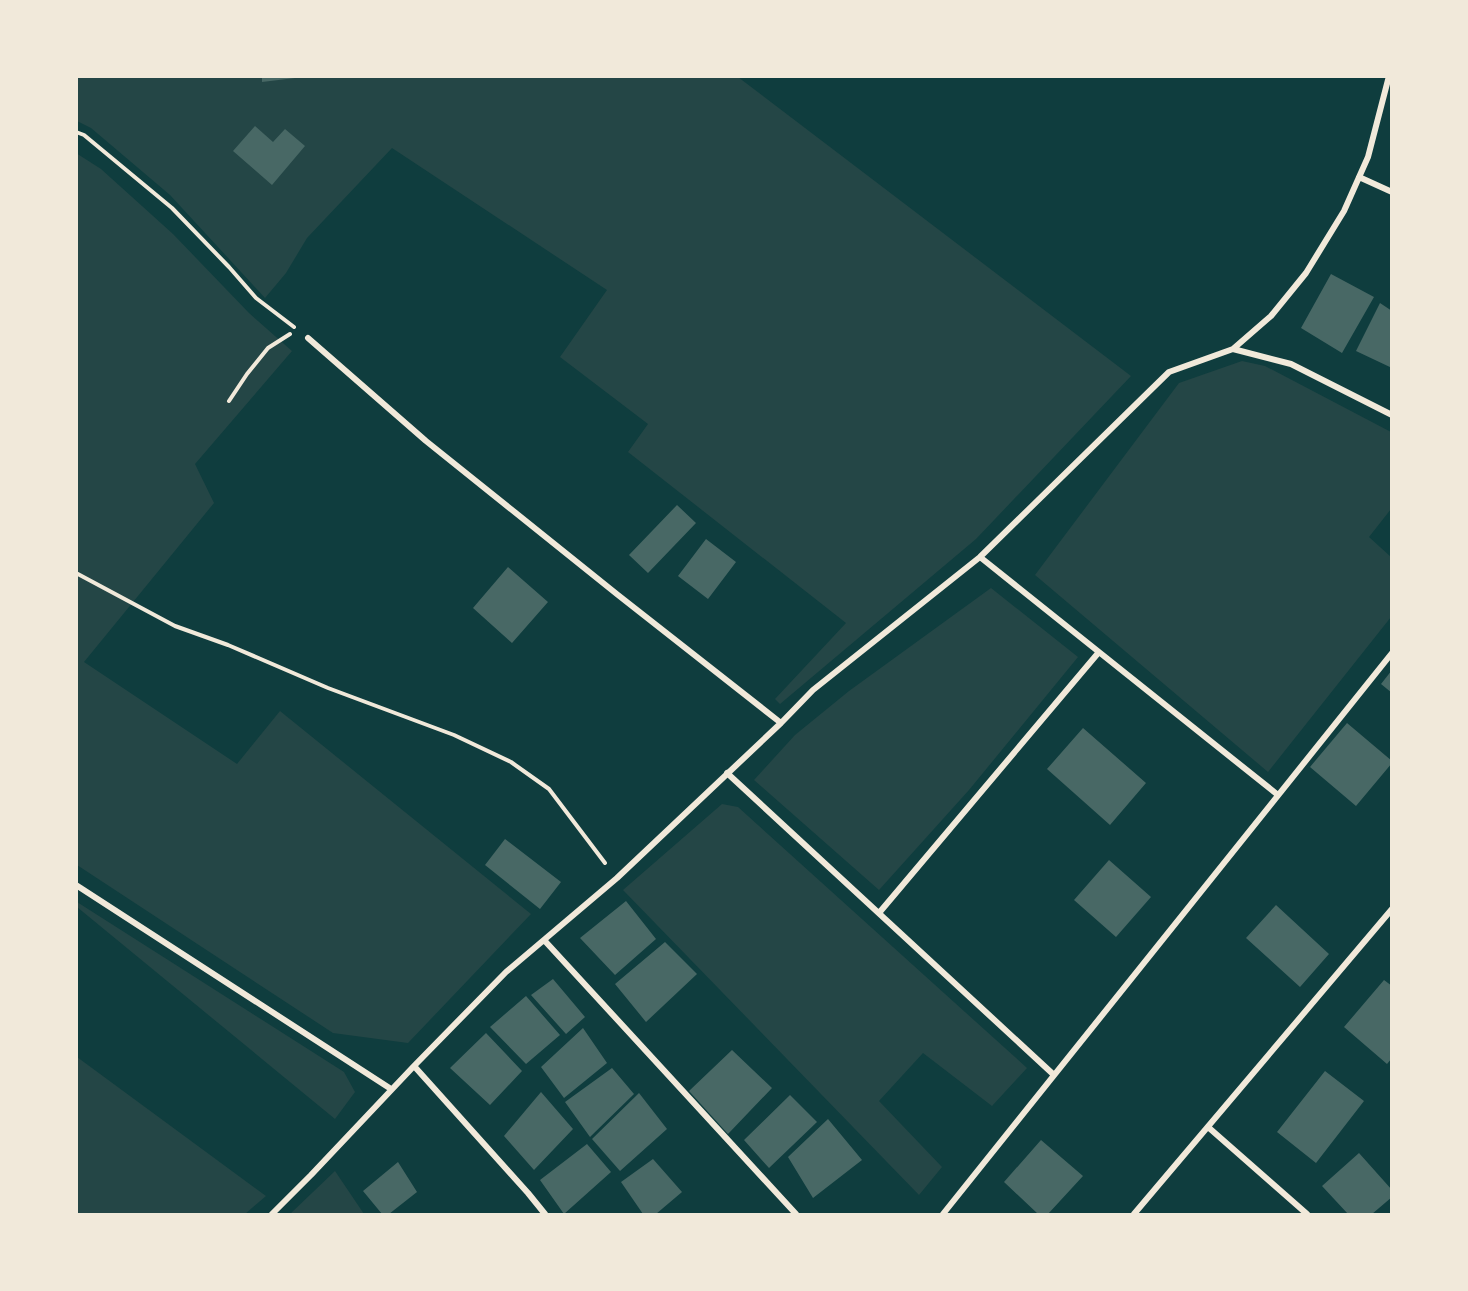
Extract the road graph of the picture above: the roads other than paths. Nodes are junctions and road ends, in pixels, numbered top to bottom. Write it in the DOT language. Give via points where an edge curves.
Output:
graph roads {
  1 [pos="1389,76"];
  2 [pos="1359,177"];
  3 [pos="1392,192"];
  4 [pos="308,338"];
  5 [pos="1233,350"];
  6 [pos="1392,415"];
  7 [pos="980,557"];
  8 [pos="1099,652"];
  9 [pos="1392,652"];
  10 [pos="781,723"];
  11 [pos="727,773"];
  12 [pos="1278,795"];
  13 [pos="76,885"];
  14 [pos="1392,909"];
  15 [pos="879,913"];
  16 [pos="544,940"];
  17 [pos="414,1066"];
  18 [pos="1054,1075"];
  19 [pos="391,1089"];
  20 [pos="1208,1128"];
  21 [pos="272,1215"];
  22 [pos="545,1215"];
  23 [pos="796,1215"];
  24 [pos="943,1215"];
  25 [pos="1134,1215"];
  26 [pos="1306,1215"];
  1 -- 2 [label="street"];
  2 -- 3 [label="street"];
  2 -- 5 [label="street" via="1344,211 1306,273 1271,316"];
  4 -- 10 [label="street" via="426,441"];
  5 -- 6 [label="street" via="1291,364"];
  5 -- 7 [label="street" via="1169,372"];
  7 -- 8 [label="street"];
  7 -- 10 [label="street" via="813,690"];
  8 -- 12 [label="street"];
  8 -- 15 [label="street"];
  9 -- 12 [label="street"];
  10 -- 11 [label="street"];
  11 -- 15 [label="street"];
  11 -- 16 [label="street" via="617,878"];
  12 -- 18 [label="street"];
  13 -- 19 [label="street"];
  14 -- 20 [label="street"];
  15 -- 18 [label="street"];
  16 -- 17 [label="street" via="506,972"];
  16 -- 23 [label="street"];
  17 -- 19 [label="street"];
  17 -- 22 [label="street"];
  18 -- 24 [label="street"];
  19 -- 21 [label="street"];
  20 -- 25 [label="street"];
  20 -- 26 [label="street"];
}
